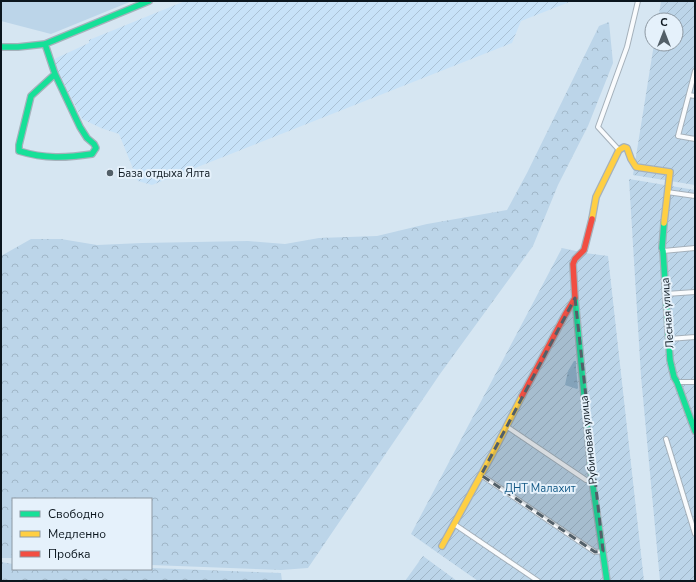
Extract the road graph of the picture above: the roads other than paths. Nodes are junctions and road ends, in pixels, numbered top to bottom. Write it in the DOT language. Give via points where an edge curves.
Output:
graph roads {
  1 [pos="149,1"];
  2 [pos="638,1"];
  3 [pos="45,44"];
  4 [pos="1,47"];
  5 [pos="695,71"];
  6 [pos="55,74"];
  7 [pos="689,95"];
  8 [pos="695,96"];
  9 [pos="695,139"];
  10 [pos="619,150"];
  11 [pos="667,192"];
  12 [pos="695,196"];
  13 [pos="695,248"];
  14 [pos="663,251"];
  15 [pos="695,292"];
  16 [pos="666,294"];
  17 [pos="575,298"];
  18 [pos="695,337"];
  19 [pos="669,339"];
  20 [pos="677,382"];
  21 [pos="695,382"];
  22 [pos="506,426"];
  23 [pos="695,431"];
  24 [pos="666,438"];
  25 [pos="481,475"];
  26 [pos="592,480"];
  27 [pos="454,524"];
  28 [pos="695,534"];
  29 [pos="442,546"];
  30 [pos="603,551"];
  31 [pos="538,581"];
  32 [pos="607,581"];
  1 -- 3 [label="street"];
  2 -- 10 [label="street" via="627,47 598,127"];
  3 -- 4 [label="street"];
  3 -- 6 [label="street"];
  5 -- 7 [label="street"];
  6 -- 6 [label="street" via="80,127 96,148 92,154 53,158 19,151 32,96"];
  7 -- 8 [label="street"];
  7 -- 9 [label="street" via="678,136"];
  10 -- 11 [label="street, Лесная улица" via="628,148 636,167 670,172"];
  10 -- 17 [label="street, Рубиновая улица" via="596,197 584,250 573,264"];
  11 -- 12 [label="street"];
  11 -- 14 [label="street, Лесная улица"];
  13 -- 14 [label="street"];
  14 -- 16 [label="street, Лесная улица"];
  15 -- 16 [label="street"];
  16 -- 19 [label="street, Лесная улица"];
  17 -- 22 [label="street"];
  17 -- 26 [label="street, Рубиновая улица"];
  18 -- 19 [label="street"];
  19 -- 20 [label="street, Лесная улица" via="670,360"];
  20 -- 21 [label="street"];
  20 -- 23 [label="street, Лесная улица"];
  22 -- 25 [label="street"];
  22 -- 26 [label="street" via="586,480"];
  24 -- 28 [label="street"];
  25 -- 27 [label="street"];
  25 -- 30 [label="street" via="595,552"];
  26 -- 30 [label="street, Рубиновая улица"];
  27 -- 29 [label="street"];
  27 -- 31 [label="street"];
  30 -- 32 [label="street, Рубиновая улица"];
}
